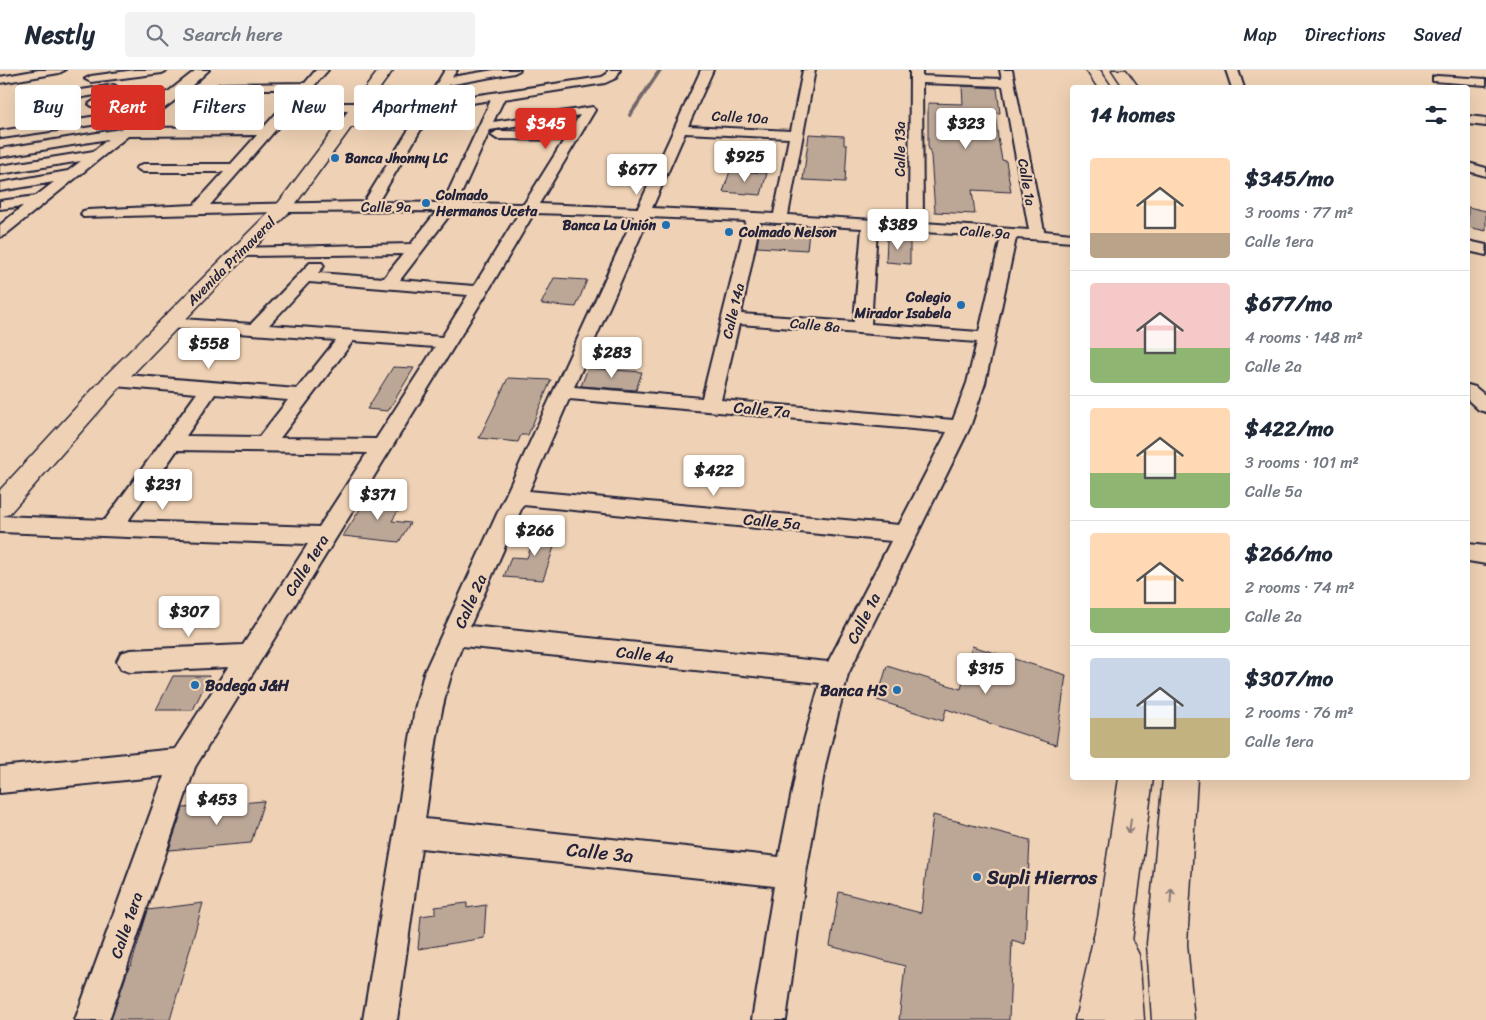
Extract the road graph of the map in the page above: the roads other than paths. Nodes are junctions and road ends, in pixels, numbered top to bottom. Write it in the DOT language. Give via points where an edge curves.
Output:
graph roads {
  1 [pos="59,70"];
  2 [pos="162,70"];
  3 [pos="203,70"];
  4 [pos="322,70"];
  5 [pos="386,70"];
  6 [pos="451,70"];
  7 [pos="514,70"];
  8 [pos="707,70"];
  9 [pos="809,70"];
  10 [pos="1093,70"];
  11 [pos="1119,70"];
  12 [pos="1232,70"];
  13 [pos="611,74"];
  14 [pos="916,74"];
  15 [pos="1008,76"];
  16 [pos="192,79"];
  17 [pos="0,80"];
  18 [pos="76,80"];
  19 [pos="1437,80"];
  20 [pos="1486,82"];
  21 [pos="309,85"];
  22 [pos="375,85"];
  23 [pos="442,85"];
  24 [pos="452,85"];
  25 [pos="1103,85"];
  26 [pos="1130,85"];
  27 [pos="1237,85"];
  28 [pos="81,94"];
  29 [pos="174,95"];
  30 [pos="499,96"];
  31 [pos="475,99"];
  32 [pos="165,102"];
  33 [pos="81,107"];
  34 [pos="354,115"];
  35 [pos="91,121"];
  36 [pos="274,124"];
  37 [pos="681,129"];
  38 [pos="130,130"];
  39 [pos="414,130"];
  40 [pos="267,131"];
  41 [pos="483,131"];
  42 [pos="128,132"];
  43 [pos="2,134"];
  44 [pos="798,135"];
  45 [pos="571,136"];
  46 [pos="0,153"];
  47 [pos="99,154"];
  48 [pos="143,168"];
  49 [pos="235,168"];
  50 [pos="1470,168"];
  51 [pos="0,170"];
  52 [pos="1486,172"];
  53 [pos="73,174"];
  54 [pos="0,187"];
  55 [pos="40,200"];
  56 [pos="0,205"];
  57 [pos="285,206"];
  58 [pos="368,207"];
  59 [pos="448,207"];
  60 [pos="529,207"];
  61 [pos="200,208"];
  62 [pos="643,211"];
  63 [pos="88,214"];
  64 [pos="754,217"];
  65 [pos="780,219"];
  66 [pos="870,225"];
  67 [pos="916,227"];
  68 [pos="0,232"];
  69 [pos="1009,233"];
  70 [pos="1037,235"];
  71 [pos="1070,238"];
  72 [pos="1470,246"];
  73 [pos="415,249"];
  74 [pos="331,250"];
  75 [pos="1486,250"];
  76 [pos="242,252"];
  77 [pos="306,277"];
  78 [pos="388,284"];
  79 [pos="480,291"];
  80 [pos="732,318"];
  81 [pos="169,323"];
  82 [pos="256,328"];
  83 [pos="862,329"];
  84 [pos="348,336"];
  85 [pos="987,338"];
  86 [pos="447,343"];
  87 [pos="114,380"];
  88 [pos="210,388"];
  89 [pos="563,392"];
  90 [pos="1470,393"];
  91 [pos="301,394"];
  92 [pos="710,404"];
  93 [pos="1486,406"];
  94 [pos="960,427"];
  95 [pos="169,443"];
  96 [pos="264,445"];
  97 [pos="382,446"];
  98 [pos="516,497"];
  99 [pos="0,507"];
  100 [pos="0,524"];
  101 [pos="111,528"];
  102 [pos="907,534"];
  103 [pos="325,536"];
  104 [pos="455,635"];
  105 [pos="250,655"];
  106 [pos="130,660"];
  107 [pos="835,674"];
  108 [pos="183,761"];
  109 [pos="0,780"];
  110 [pos="1136,780"];
  111 [pos="1180,780"];
  112 [pos="409,832"];
  113 [pos="790,873"];
  114 [pos="1117,918"];
  115 [pos="1167,944"];
  116 [pos="92,1020"];
  117 [pos="380,1020"];
  118 [pos="769,1020"];
  119 [pos="1096,1020"];
  120 [pos="1123,1020"];
  121 [pos="1173,1020"];
  122 [pos="1185,1020"];
  1 -- 17 [label="street"];
  2 -- 18 [label="street"];
  3 -- 16 [label="street"];
  4 -- 21 [label="street"];
  5 -- 22 [label="street, Avenida Primaveral"];
  6 -- 23 [label="street"];
  7 -- 24 [label="street"];
  8 -- 37 [label="street, Calle 2a"];
  9 -- 44 [label="street"];
  10 -- 25 [label="street"];
  11 -- 26 [label="street"];
  12 -- 27 [label="street"];
  13 -- 30 [label="street"];
  14 -- 15 [label="street"];
  14 -- 67 [label="street, Calle 13a"];
  15 -- 70 [label="street, Calle 1a"];
  16 -- 28 [label="street"];
  16 -- 29 [label="street"];
  19 -- 20 [label="street"];
  29 -- 32 [label="street"];
  29 -- 33 [label="street"];
  30 -- 31 [label="street"];
  30 -- 41 [label="street"];
  34 -- 57 [label="street, Avenida Primaveral"];
  35 -- 43 [label="street"];
  36 -- 40 [label="street"];
  37 -- 44 [label="street, Calle 10a"];
  37 -- 62 [label="street, Calle 2a"];
  38 -- 42 [label="street"];
  39 -- 58 [label="street"];
  40 -- 42 [label="street"];
  40 -- 49 [label="street"];
  41 -- 45 [label="street"];
  41 -- 45 [label="street, Calle 1era" via="589,110"];
  41 -- 59 [label="street"];
  42 -- 46 [label="street"];
  42 -- 47 [label="street"];
  44 -- 65 [label="street"];
  45 -- 60 [label="street, Calle 1era"];
  47 -- 51 [label="street"];
  47 -- 53 [label="street"];
  48 -- 49 [label="street"];
  49 -- 61 [label="street"];
  50 -- 52 [label="street"];
  53 -- 54 [label="street"];
  53 -- 55 [label="street"];
  55 -- 56 [label="street"];
  55 -- 68 [label="street"];
  57 -- 58 [label="street, Calle 9a"];
  57 -- 61 [label="street, Calle 9a"];
  57 -- 76 [label="street, Avenida Primaveral"];
  58 -- 59 [label="street, Calle 9a"];
  59 -- 60 [label="street, Calle 9a"];
  59 -- 73 [label="street"];
  60 -- 62 [label="street, Calle 9a"];
  60 -- 79 [label="street, Calle 1era"];
  61 -- 63 [label="street, Calle 9a"];
  62 -- 64 [label="street, Calle 9a"];
  62 -- 89 [label="street, Calle 2a"];
  64 -- 65 [label="street, Calle 9a"];
  64 -- 80 [label="street, Calle 14a"];
  65 -- 66 [label="street, Calle 9a"];
  66 -- 67 [label="street, Calle 9a"];
  66 -- 83 [label="street"];
  67 -- 69 [label="street, Calle 9a"];
  69 -- 70 [label="street, Calle 9a"];
  69 -- 85 [label="street, Calle 1a"];
  70 -- 71 [label="street, Calle 9a"];
  72 -- 75 [label="street"];
  73 -- 74 [label="street"];
  73 -- 78 [label="street"];
  74 -- 76 [label="street"];
  74 -- 77 [label="street"];
  76 -- 81 [label="street, Avenida Primaveral"];
  77 -- 78 [label="street"];
  77 -- 82 [label="street"];
  78 -- 79 [label="street"];
  79 -- 86 [label="street, Calle 1era"];
  80 -- 83 [label="street, Calle 8a"];
  80 -- 92 [label="street, Calle 14a"];
  81 -- 82 [label="street"];
  81 -- 87 [label="street, Avenida Primaveral"];
  82 -- 84 [label="street"];
  83 -- 85 [label="street, Calle 8a"];
  84 -- 86 [label="street"];
  84 -- 91 [label="street"];
  85 -- 94 [label="street, Calle 1a" via="976,383"];
  86 -- 97 [label="street, Calle 1era"];
  87 -- 88 [label="street"];
  87 -- 99 [label="street, Avenida Primaveral"];
  88 -- 91 [label="street"];
  88 -- 95 [label="street"];
  89 -- 92 [label="street, Calle 7a"];
  89 -- 98 [label="street, Calle 2a"];
  90 -- 93 [label="street"];
  91 -- 96 [label="street"];
  92 -- 94 [label="street, Calle 7a"];
  94 -- 102 [label="street, Calle 1a"];
  95 -- 96 [label="street"];
  95 -- 101 [label="street"];
  96 -- 97 [label="street"];
  97 -- 103 [label="street, Calle 1era"];
  98 -- 102 [label="street, Calle 5a"];
  98 -- 104 [label="street, Calle 2a"];
  100 -- 101 [label="street"];
  101 -- 103 [label="street"];
  102 -- 107 [label="street, Calle 1a"];
  103 -- 105 [label="street, Calle 1era"];
  104 -- 107 [label="street, Calle 4a"];
  104 -- 112 [label="street, Calle 2a" via="431,691"];
  105 -- 106 [label="street"];
  105 -- 108 [label="street, Calle 1era"];
  107 -- 113 [label="street, Calle 1a" via="812,762"];
  108 -- 109 [label="street"];
  108 -- 116 [label="street, Calle 1era"];
  110 -- 114 [label="street, one-way"];
  115 -- 111 [label="street, one-way"];
  112 -- 113 [label="street, Calle 3a"];
  112 -- 117 [label="street, Calle 2a"];
  113 -- 118 [label="street, Calle 1a"];
  114 -- 119 [label="street"];
  114 -- 120 [label="street"];
  115 -- 121 [label="street"];
  115 -- 122 [label="street"];
}
